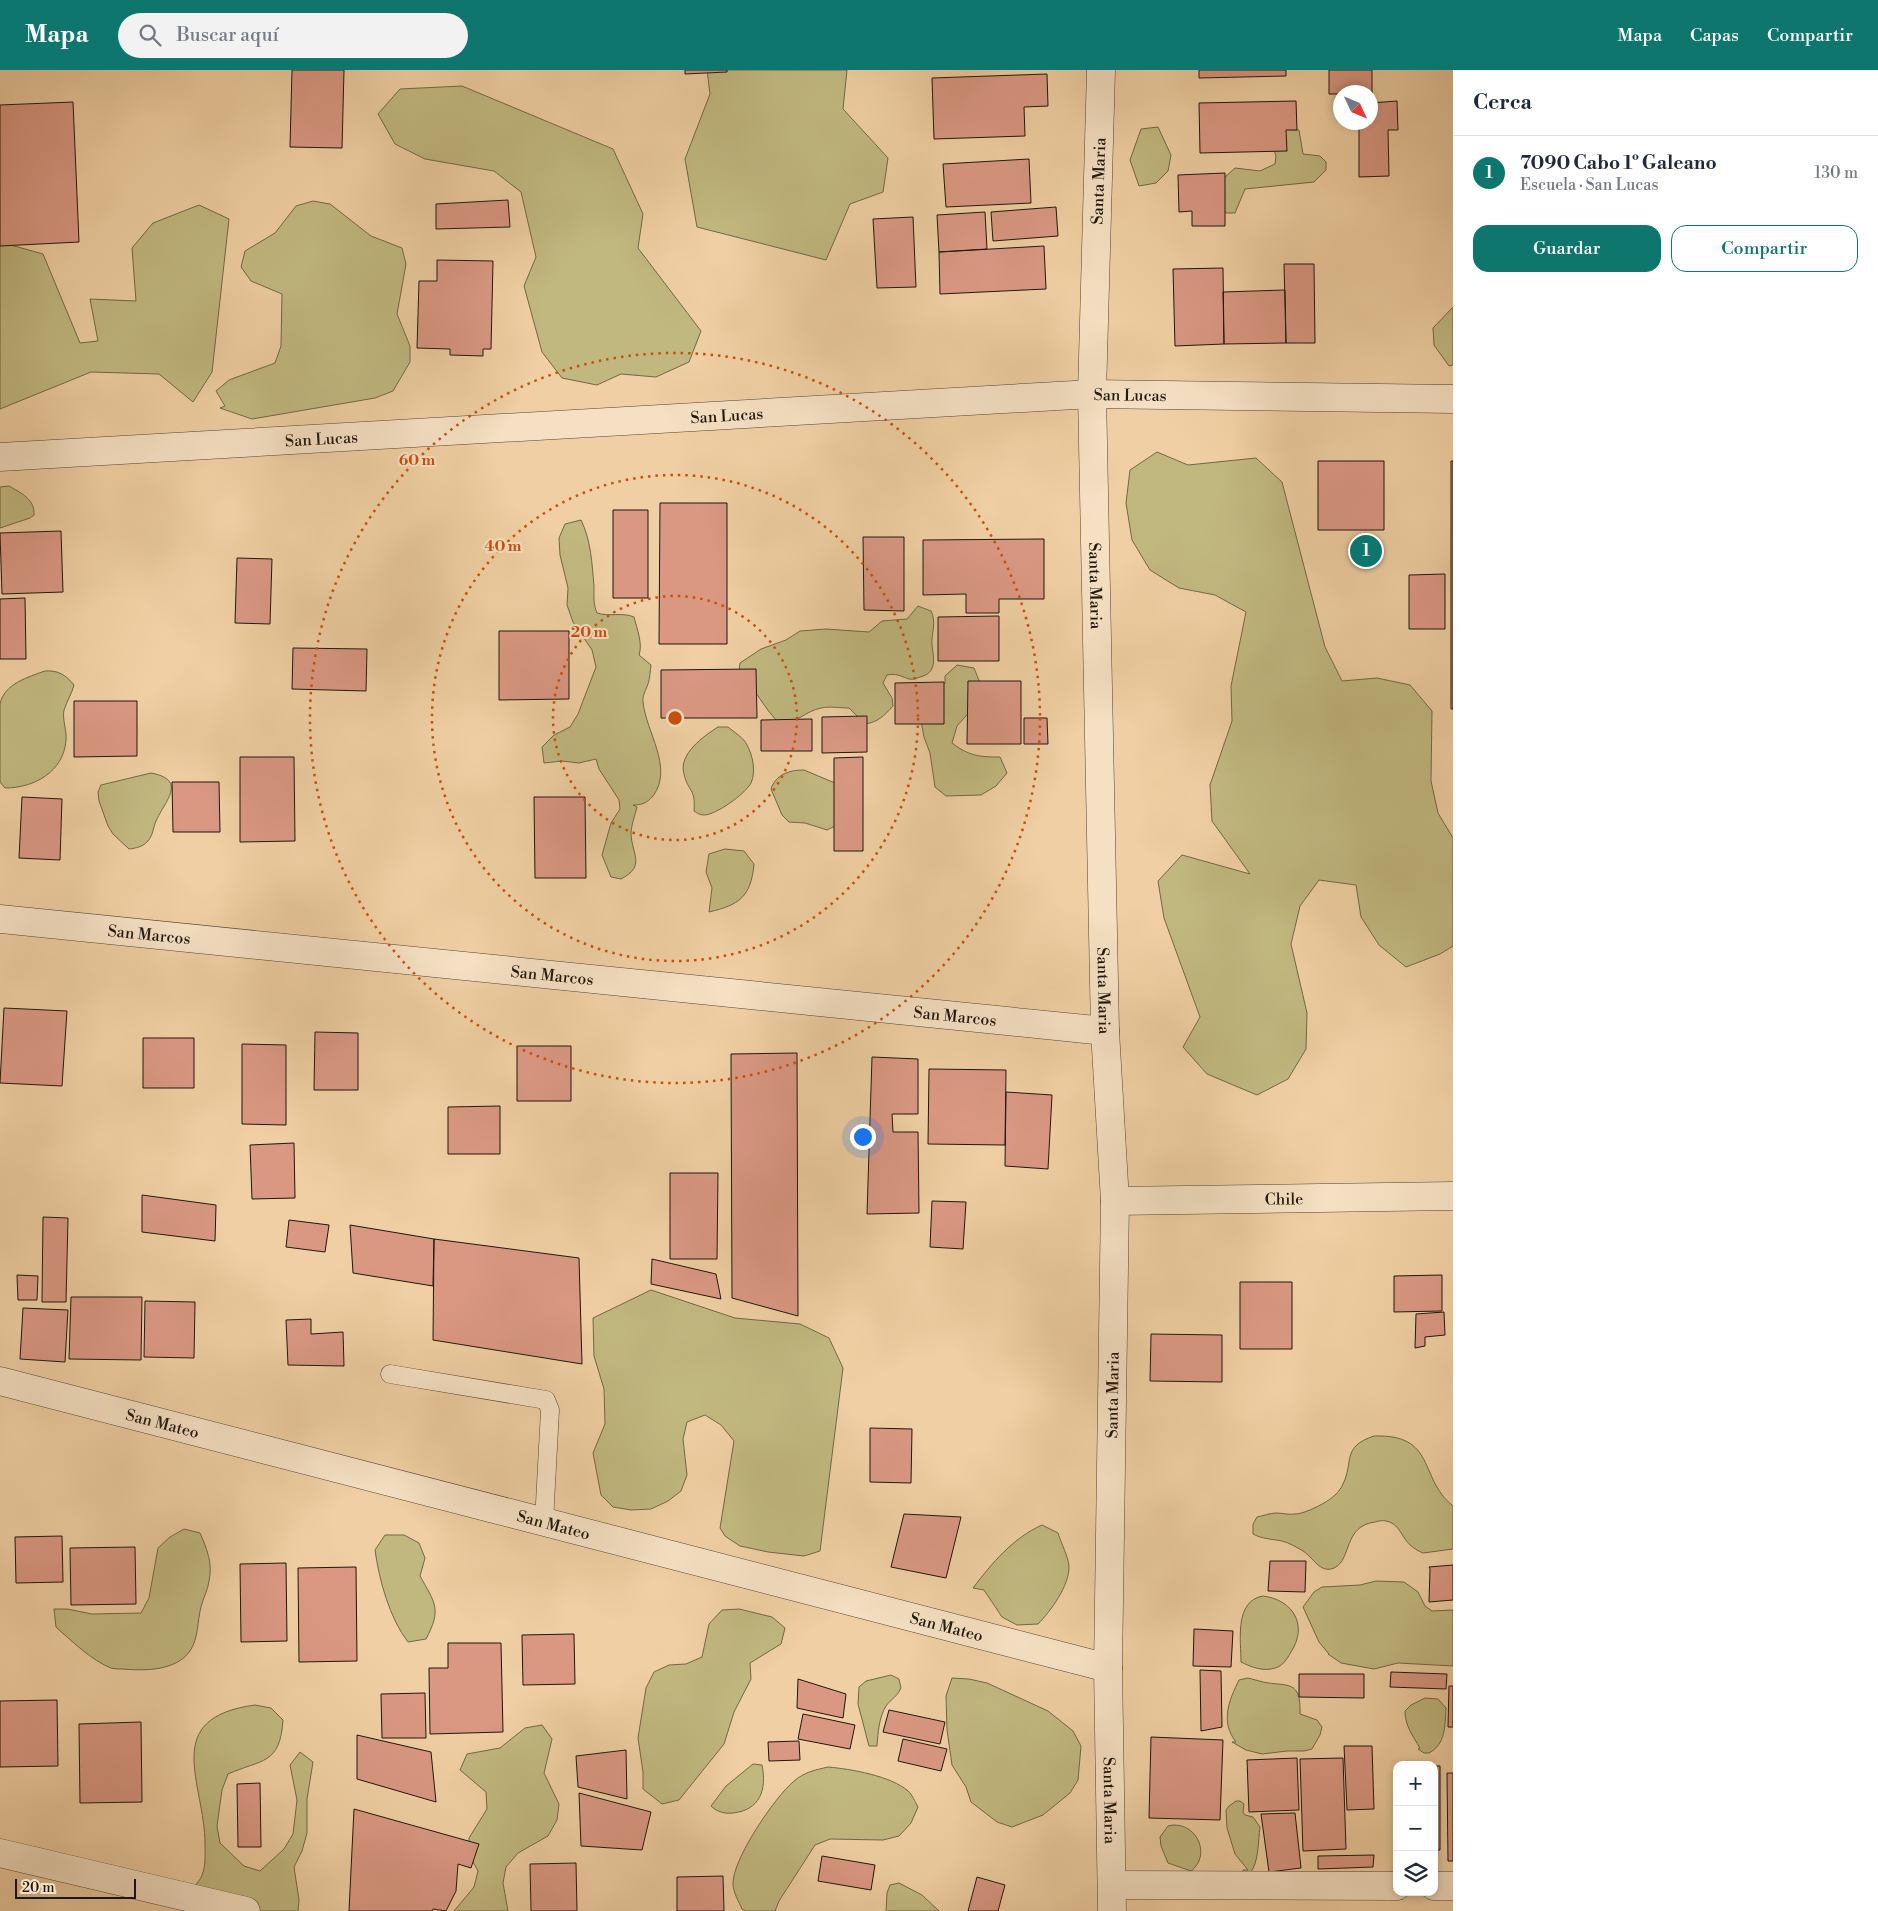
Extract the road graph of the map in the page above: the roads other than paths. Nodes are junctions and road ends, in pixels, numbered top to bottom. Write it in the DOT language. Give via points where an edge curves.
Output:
graph roads {
  1 [pos="1102,70"];
  2 [pos="1092,394"];
  3 [pos="1453,399"];
  4 [pos="0,457"];
  5 [pos="0,919"];
  6 [pos="1105,1031"];
  7 [pos="1453,1196"];
  8 [pos="1115,1200"];
  9 [pos="390,1374"];
  10 [pos="0,1381"];
  11 [pos="544,1522"];
  12 [pos="1108,1668"];
  13 [pos="0,1854"];
  14 [pos="1393,1886"];
  15 [pos="1438,1886"];
  16 [pos="1453,1886"];
  17 [pos="1112,1898"];
  18 [pos="246,1911"];
  1 -- 2 [label="street, Santa Maria"];
  2 -- 3 [label="street, San Lucas"];
  2 -- 4 [label="street, San Lucas"];
  2 -- 6 [label="street, Santa Maria"];
  5 -- 6 [label="street, San Marcos"];
  6 -- 8 [label="street, Santa Maria"];
  7 -- 8 [label="street, Chile"];
  8 -- 12 [label="street, Santa Maria"];
  9 -- 11 [label="lane" via="546,1400 550,1410"];
  10 -- 11 [label="street, San Mateo"];
  11 -- 12 [label="street, San Mateo"];
  12 -- 17 [label="street, Santa Maria"];
  13 -- 18 [label="street"];
  14 -- 17 [label="street"];
  15 -- 16 [label="street"];
}
